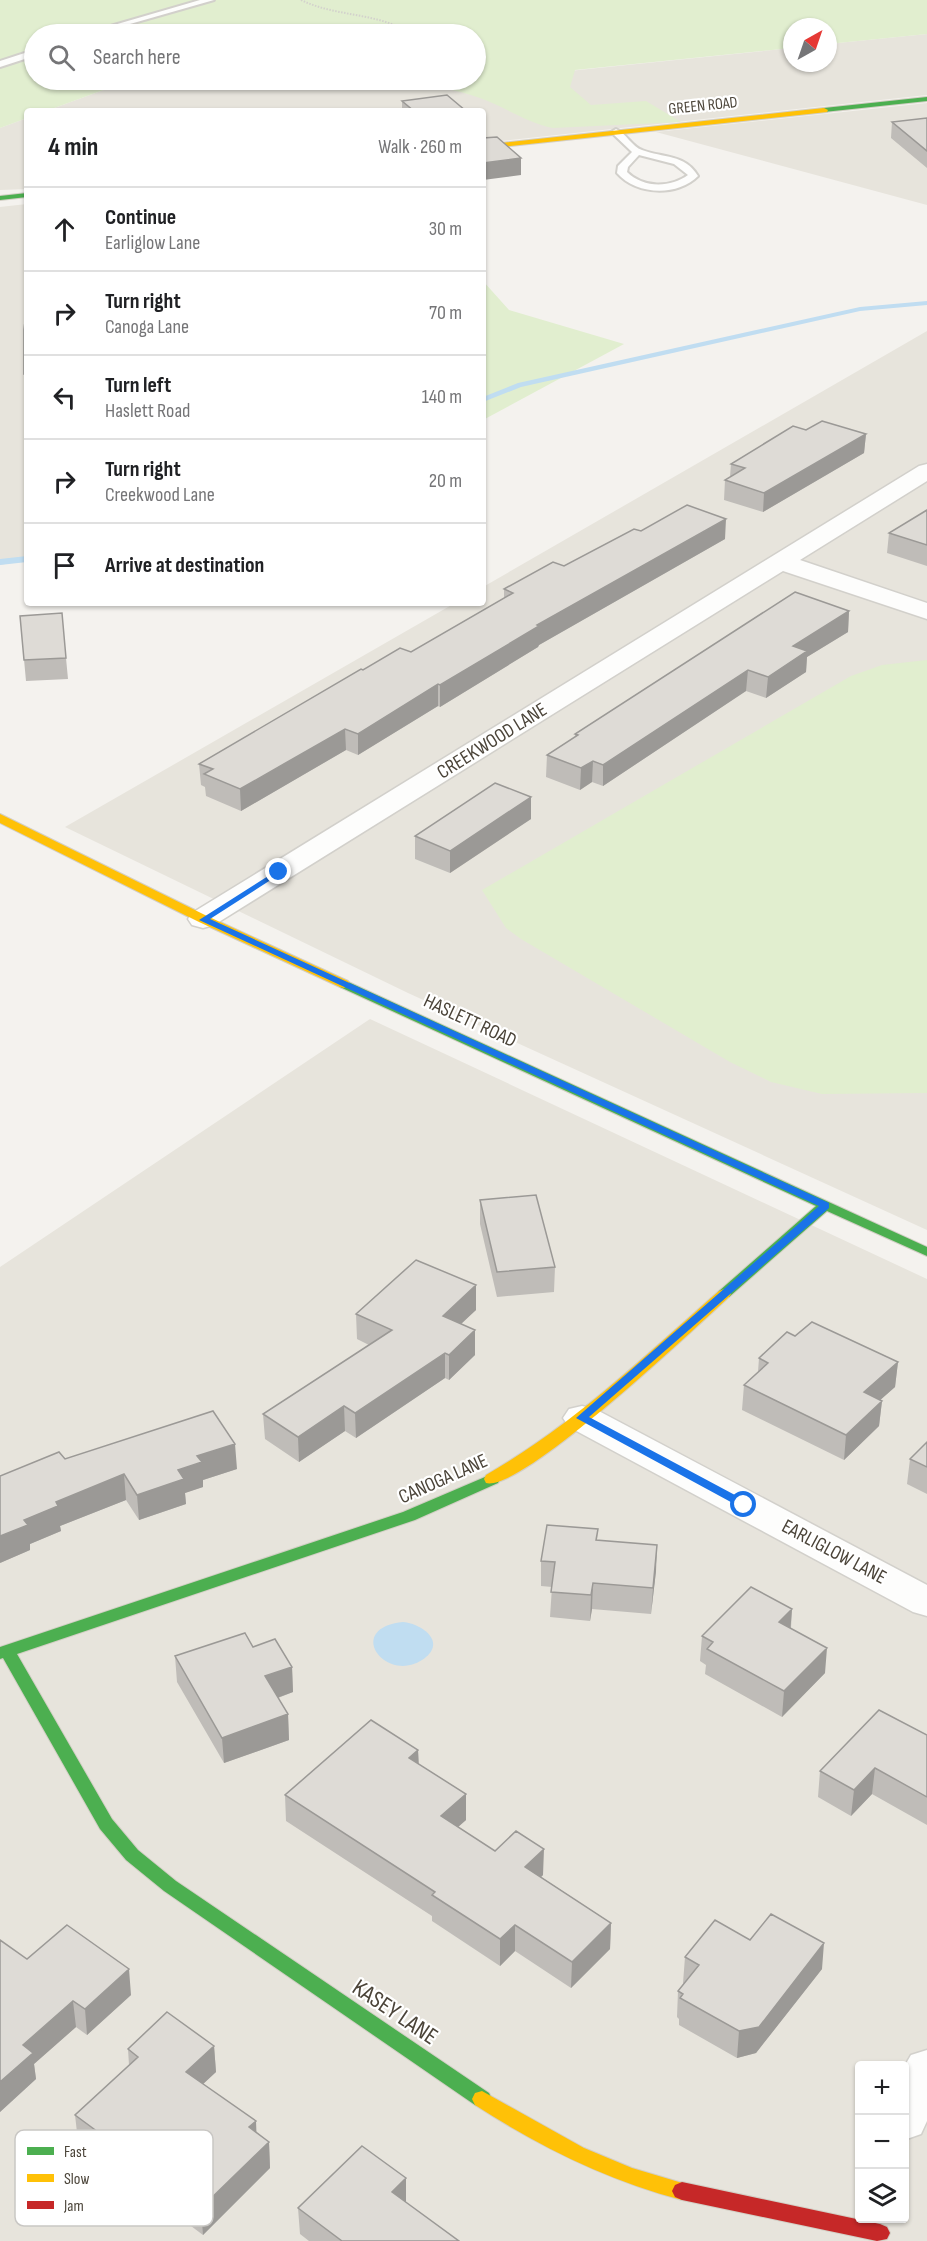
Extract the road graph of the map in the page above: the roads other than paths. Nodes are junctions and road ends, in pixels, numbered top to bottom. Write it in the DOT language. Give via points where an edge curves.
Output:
graph roads {
  1 [pos="210,0"];
  2 [pos="123,24"];
  3 [pos="24,56"];
  4 [pos="0,64"];
  5 [pos="927,99"];
  6 [pos="616,132"];
  7 [pos="486,147"];
  8 [pos="638,152"];
  9 [pos="24,195"];
  10 [pos="0,198"];
  11 [pos="927,471"];
  12 [pos="780,562"];
  13 [pos="927,611"];
  14 [pos="0,818"];
  15 [pos="203,920"];
  16 [pos="826,1205"];
  17 [pos="927,1252"];
  18 [pos="582,1418"];
  19 [pos="927,1602"];
  20 [pos="4,1652"];
  21 [pos="927,2069"];
  22 [pos="906,2115"];
  23 [pos="881,2231"];
  1 -- 2 [label="lane"];
  3 -- 4 [label="lane"];
  5 -- 6 [label="street, GREEN ROAD"];
  6 -- 7 [label="street, GREEN ROAD"];
  6 -- 8 [label="lane"];
  8 -- 8 [label="lane" via="622,169 625,176 638,184 661,187 682,183 693,176 688,168 675,162"];
  9 -- 10 [label="street"];
  11 -- 12 [label="street, CREEKWOOD LANE"];
  12 -- 13 [label="street"];
  12 -- 15 [label="street, CREEKWOOD LANE"];
  14 -- 15 [label="street, HASLETT ROAD"];
  15 -- 16 [label="street, HASLETT ROAD"];
  16 -- 17 [label="street, HASLETT ROAD"];
  16 -- 18 [label="street, CANOGA LANE"];
  18 -- 19 [label="street, EARLIGLOW LANE"];
  18 -- 20 [label="street, CANOGA LANE" via="507,1472 451,1500"];
  20 -- 23 [label="street, KASEY LANE" via="106,1824 132,1855 170,1886 524,2127 631,2177 668,2188"];
  21 -- 22 [label="street"];
}
